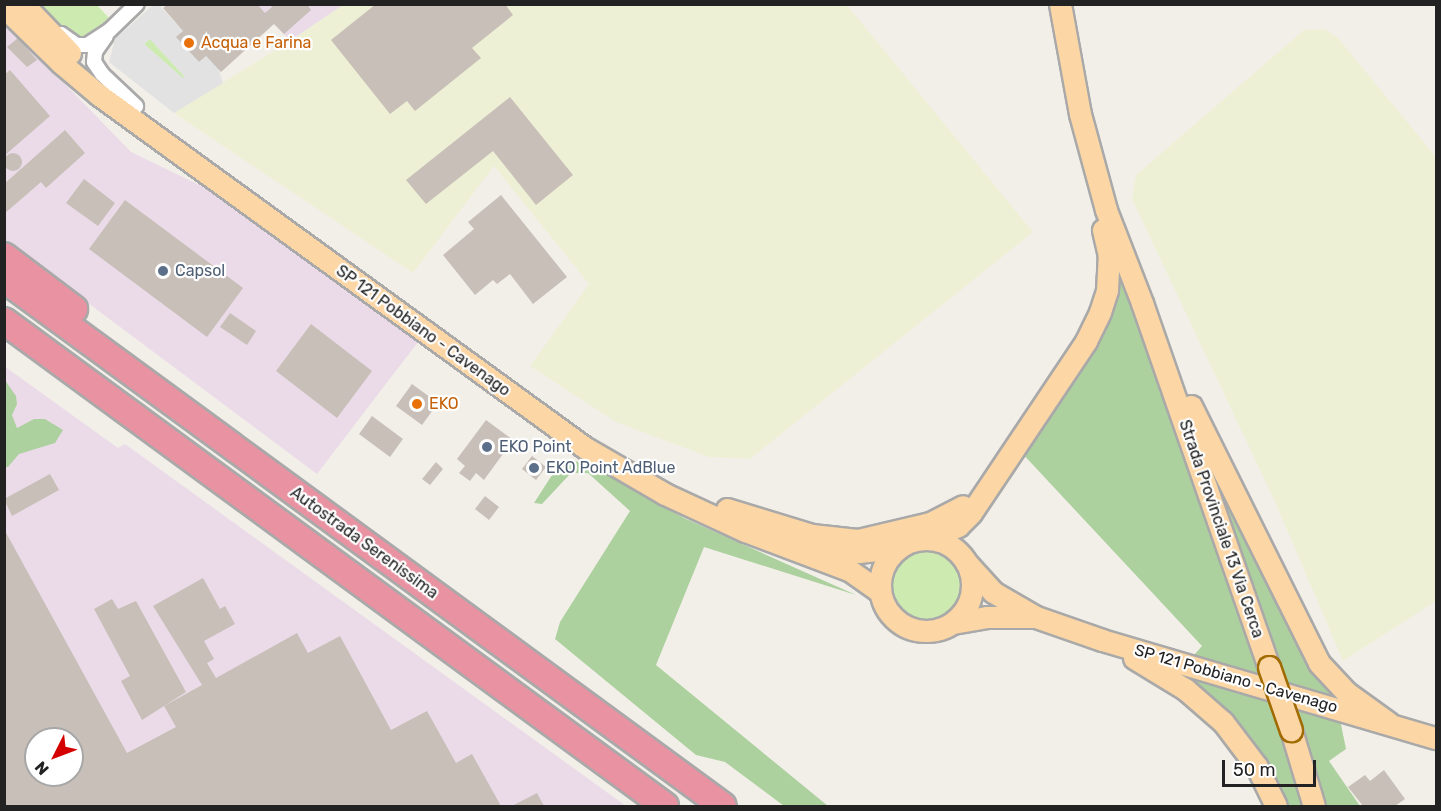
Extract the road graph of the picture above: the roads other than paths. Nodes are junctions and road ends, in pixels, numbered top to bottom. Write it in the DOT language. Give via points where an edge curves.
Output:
graph roads {
  1 [pos="23,4"];
  2 [pos="28,4"];
  3 [pos="137,4"];
  4 [pos="1060,4"];
  5 [pos="4,7"];
  6 [pos="110,30"];
  7 [pos="1076,98"];
  8 [pos="136,106"];
  9 [pos="1123,253"];
  10 [pos="4,256"];
  11 [pos="4,279"];
  12 [pos="4,321"];
  13 [pos="170,399"];
  14 [pos="1015,448"];
  15 [pos="727,509"];
  16 [pos="930,539"];
  17 [pos="899,548"];
  18 [pos="965,561"];
  19 [pos="880,592"];
  20 [pos="1036,617"];
  21 [pos="953,623"];
  22 [pos="1102,640"];
  23 [pos="1389,723"];
  24 [pos="1437,738"];
  25 [pos="665,807"];
  26 [pos="723,807"];
  27 [pos="1276,807"];
  28 [pos="1314,807"];
  1 -- 8 [label="main road, SP 121 Pobbiano - Cavenago" via="81,63"];
  2 -- 6 [label="street" via="77,45 87,45"];
  3 -- 6 [label="street"];
  4 -- 7 [label="main road"];
  5 -- 19 [label="main road, SP 121 Pobbiano - Cavenago" via="99,95 577,443 665,494 745,531 849,570"];
  6 -- 8 [label="street" via="98,47 94,62"];
  7 -- 9 [label="main road" via="1106,210"];
  7 -- 14 [label="main road" via="1077,144 1108,248 1107,290 1086,340"];
  8 -- 15 [label="main road, SP 121 Pobbiano - Cavenago" via="580,430 648,472"];
  9 -- 23 [label="main road" via="1145,294 1210,446 1319,663 1341,688"];
  9 -- 28 [label="main road, Strada Provinciale 13 Via Cerca, bridge" via="1291,730"];
  10 -- 13 [label="highway" via="105,332"];
  11 -- 13 [label="highway, Autostrada Serenissima"];
  12 -- 25 [label="highway, Autostrada Serenissima"];
  13 -- 26 [label="highway, Autostrada Serenissima"];
  14 -- 15 [label="main road" via="970,500 953,513 871,538 812,535"];
  14 -- 16 [label="main road" via="968,518"];
  15 -- 17 [label="main road, SP 121 Pobbiano - Cavenago" via="831,549 864,552"];
  16 -- 17 [label="main road, SP 121 Pobbiano - Cavenago" via="915,540"];
  16 -- 18 [label="main road, SP 121 Pobbiano - Cavenago" via="949,545"];
  17 -- 19 [label="main road" via="883,568"];
  18 -- 20 [label="main road, SP 121 Pobbiano - Cavenago" via="993,592"];
  18 -- 21 [label="main road" via="971,577 971,594 964,612"];
  19 -- 21 [label="main road, SP 121 Pobbiano - Cavenago" via="889,613 910,628 933,631"];
  20 -- 21 [label="main road, SP 121 Pobbiano - Cavenago" via="994,616"];
  20 -- 22 [label="main road, SP 121 Pobbiano - Cavenago"];
  22 -- 23 [label="main road, SP 121 Pobbiano - Cavenago"];
  22 -- 27 [label="main road" via="1165,675 1210,710 1251,758"];
  23 -- 24 [label="main road, SP 121 Pobbiano - Cavenago"];
}
